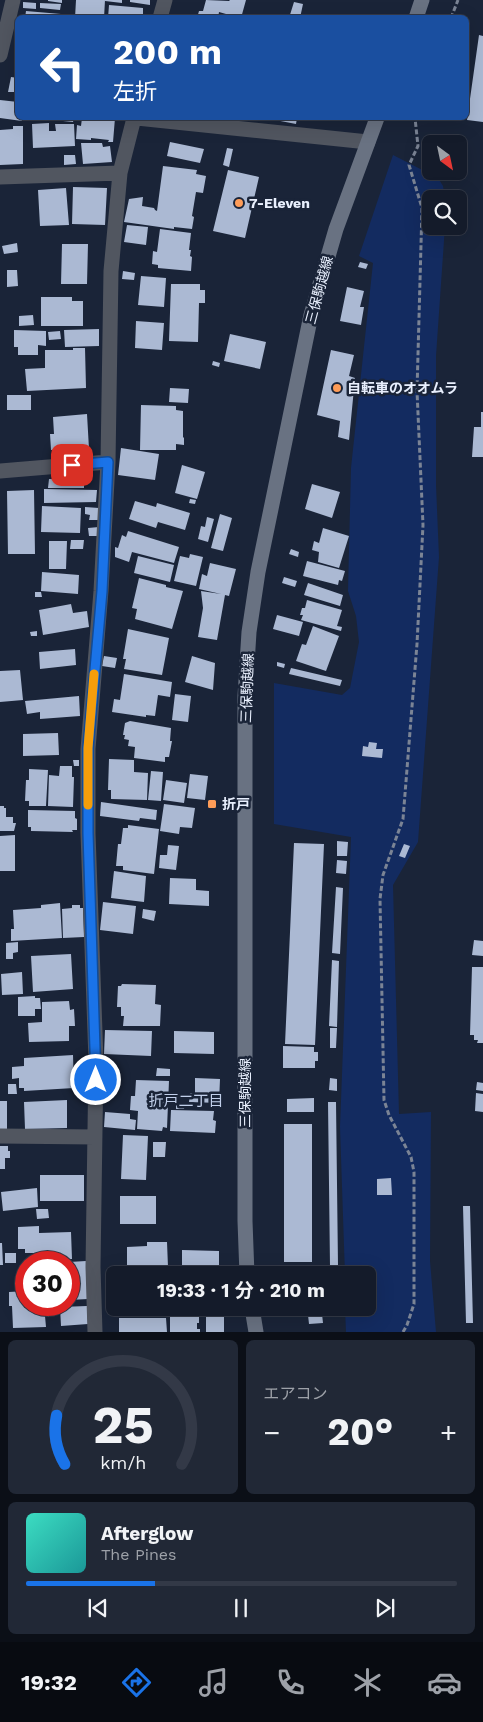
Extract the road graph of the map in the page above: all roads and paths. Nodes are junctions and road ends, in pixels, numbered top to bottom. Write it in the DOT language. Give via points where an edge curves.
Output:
graph roads {
  1 [pos="13,0"];
  2 [pos="164,0"];
  3 [pos="422,0"];
  4 [pos="458,0"];
  5 [pos="161,15"];
  6 [pos="417,15"];
  7 [pos="452,15"];
  8 [pos="0,55"];
  9 [pos="135,120"];
  10 [pos="155,120"];
  11 [pos="376,120"];
  12 [pos="415,120"];
  13 [pos="368,142"];
  14 [pos="120,173"];
  15 [pos="0,177"];
  16 [pos="108,462"];
  17 [pos="0,471"];
  18 [pos="0,1136"];
  19 [pos="95,1136"];
  20 [pos="247,1266"];
  21 [pos="253,1316"];
  22 [pos="95,1332"];
  23 [pos="256,1332"];
  24 [pos="403,1332"];
  1 -- 8 [label="street"];
  2 -- 5 [label="street"];
  3 -- 6 [label="main road"];
  4 -- 7 [label="path"];
  9 -- 14 [label="street"];
  10 -- 13 [label="street"];
  11 -- 13 [label="main road, 三保駒越線"];
  12 -- 24 [label="path" via="418,146 409,165 422,208 417,391 423,525 403,819 384,875 380,899 384,1100 411,1156 414,1172 414,1304"];
  13 -- 20 [label="main road, 三保駒越線" via="336,229 311,315 258,572 249,632 245,696"];
  14 -- 15 [label="street"];
  14 -- 16 [label="street" via="111,271"];
  16 -- 17 [label="street"];
  16 -- 19 [label="street" via="102,591 88,748"];
  18 -- 19 [label="street"];
  19 -- 22 [label="street"];
  21 -- 23 [label="main road"];
}
